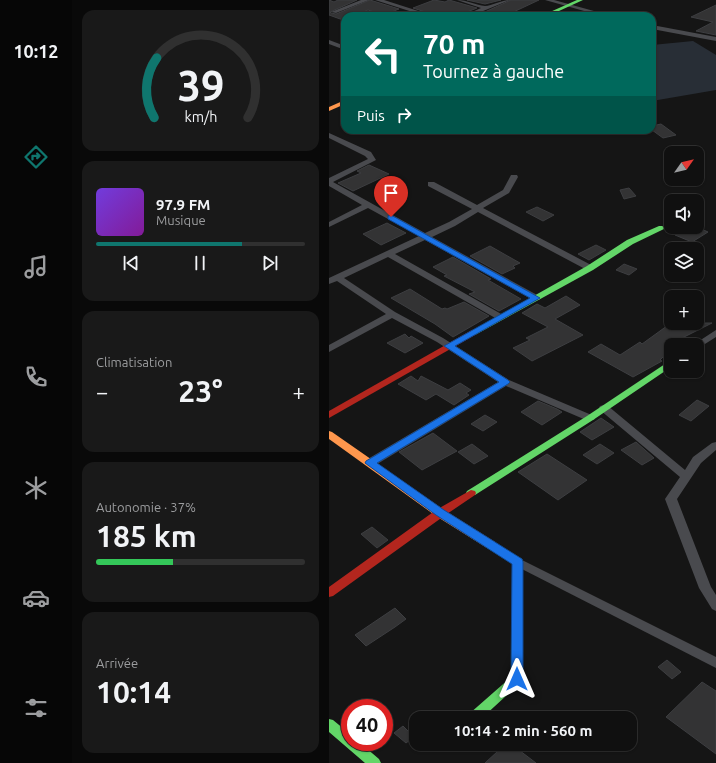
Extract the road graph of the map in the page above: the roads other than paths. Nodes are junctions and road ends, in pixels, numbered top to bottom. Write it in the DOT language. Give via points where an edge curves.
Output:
graph roads {
  1 [pos="366,0"];
  2 [pos="378,0"];
  3 [pos="459,0"];
  4 [pos="507,0"];
  5 [pos="548,0"];
  6 [pos="581,0"];
  7 [pos="568,5"];
  8 [pos="487,8"];
  9 [pos="331,12"];
  10 [pos="418,12"];
  11 [pos="476,12"];
  12 [pos="552,12"];
  13 [pos="594,12"];
  14 [pos="341,15"];
  15 [pos="656,28"];
  16 [pos="716,39"];
  17 [pos="329,42"];
  18 [pos="341,46"];
  19 [pos="341,104"];
  20 [pos="329,109"];
  21 [pos="329,135"];
  22 [pos="514,177"];
  23 [pos="329,182"];
  24 [pos="431,184"];
  25 [pos="368,205"];
  26 [pos="476,208"];
  27 [pos="329,225"];
  28 [pos="662,228"];
  29 [pos="425,236"];
  30 [pos="388,253"];
  31 [pos="591,268"];
  32 [pos="333,279"];
  33 [pos="536,298"];
  34 [pos="392,314"];
  35 [pos="499,317"];
  36 [pos="716,333"];
  37 [pos="704,341"];
  38 [pos="448,346"];
  39 [pos="329,349"];
  40 [pos="664,369"];
  41 [pos="505,382"];
  42 [pos="604,408"];
  43 [pos="329,415"];
  44 [pos="591,418"];
  45 [pos="329,434"];
  46 [pos="716,445"];
  47 [pos="370,463"];
  48 [pos="687,477"];
  49 [pos="440,513"];
  50 [pos="518,562"];
  51 [pos="329,593"];
  52 [pos="716,606"];
  53 [pos="716,663"];
  54 [pos="481,711"];
  55 [pos="329,724"];
  56 [pos="374,763"];
  1 -- 9 [label="street"];
  2 -- 10 [label="street"];
  3 -- 8 [label="street"];
  4 -- 8 [label="street"];
  5 -- 7 [label="street"];
  6 -- 7 [label="street"];
  7 -- 12 [label="street"];
  7 -- 13 [label="street"];
  8 -- 11 [label="street"];
  9 -- 14 [label="street"];
  15 -- 16 [label="street"];
  17 -- 18 [label="street"];
  19 -- 20 [label="street"];
  21 -- 23 [label="street" via="369,154 372,160"];
  22 -- 26 [label="street" via="506,191"];
  23 -- 25 [label="street"];
  24 -- 26 [label="street"];
  25 -- 27 [label="street"];
  25 -- 29 [label="street"];
  26 -- 29 [label="street" via="452,224"];
  26 -- 31 [label="street"];
  28 -- 31 [label="street" via="630,242"];
  29 -- 30 [label="street"];
  29 -- 33 [label="street"];
  30 -- 32 [label="street"];
  30 -- 35 [label="street"];
  31 -- 33 [label="street"];
  32 -- 34 [label="street"];
  33 -- 35 [label="street"];
  34 -- 38 [label="street"];
  34 -- 39 [label="street"];
  35 -- 38 [label="street"];
  36 -- 37 [label="street"];
  38 -- 41 [label="street"];
  38 -- 43 [label="street"];
  40 -- 42 [label="street"];
  41 -- 44 [label="street"];
  41 -- 47 [label="street"];
  42 -- 44 [label="street"];
  42 -- 48 [label="street"];
  44 -- 49 [label="street"];
  45 -- 47 [label="street"];
  46 -- 48 [label="street" via="697,460"];
  47 -- 49 [label="street"];
  48 -- 52 [label="street" via="671,499 705,588"];
  49 -- 50 [label="street"];
  49 -- 51 [label="street"];
  50 -- 53 [label="street"];
  50 -- 54 [label="street" via="517,679"];
  55 -- 56 [label="street"];
}
